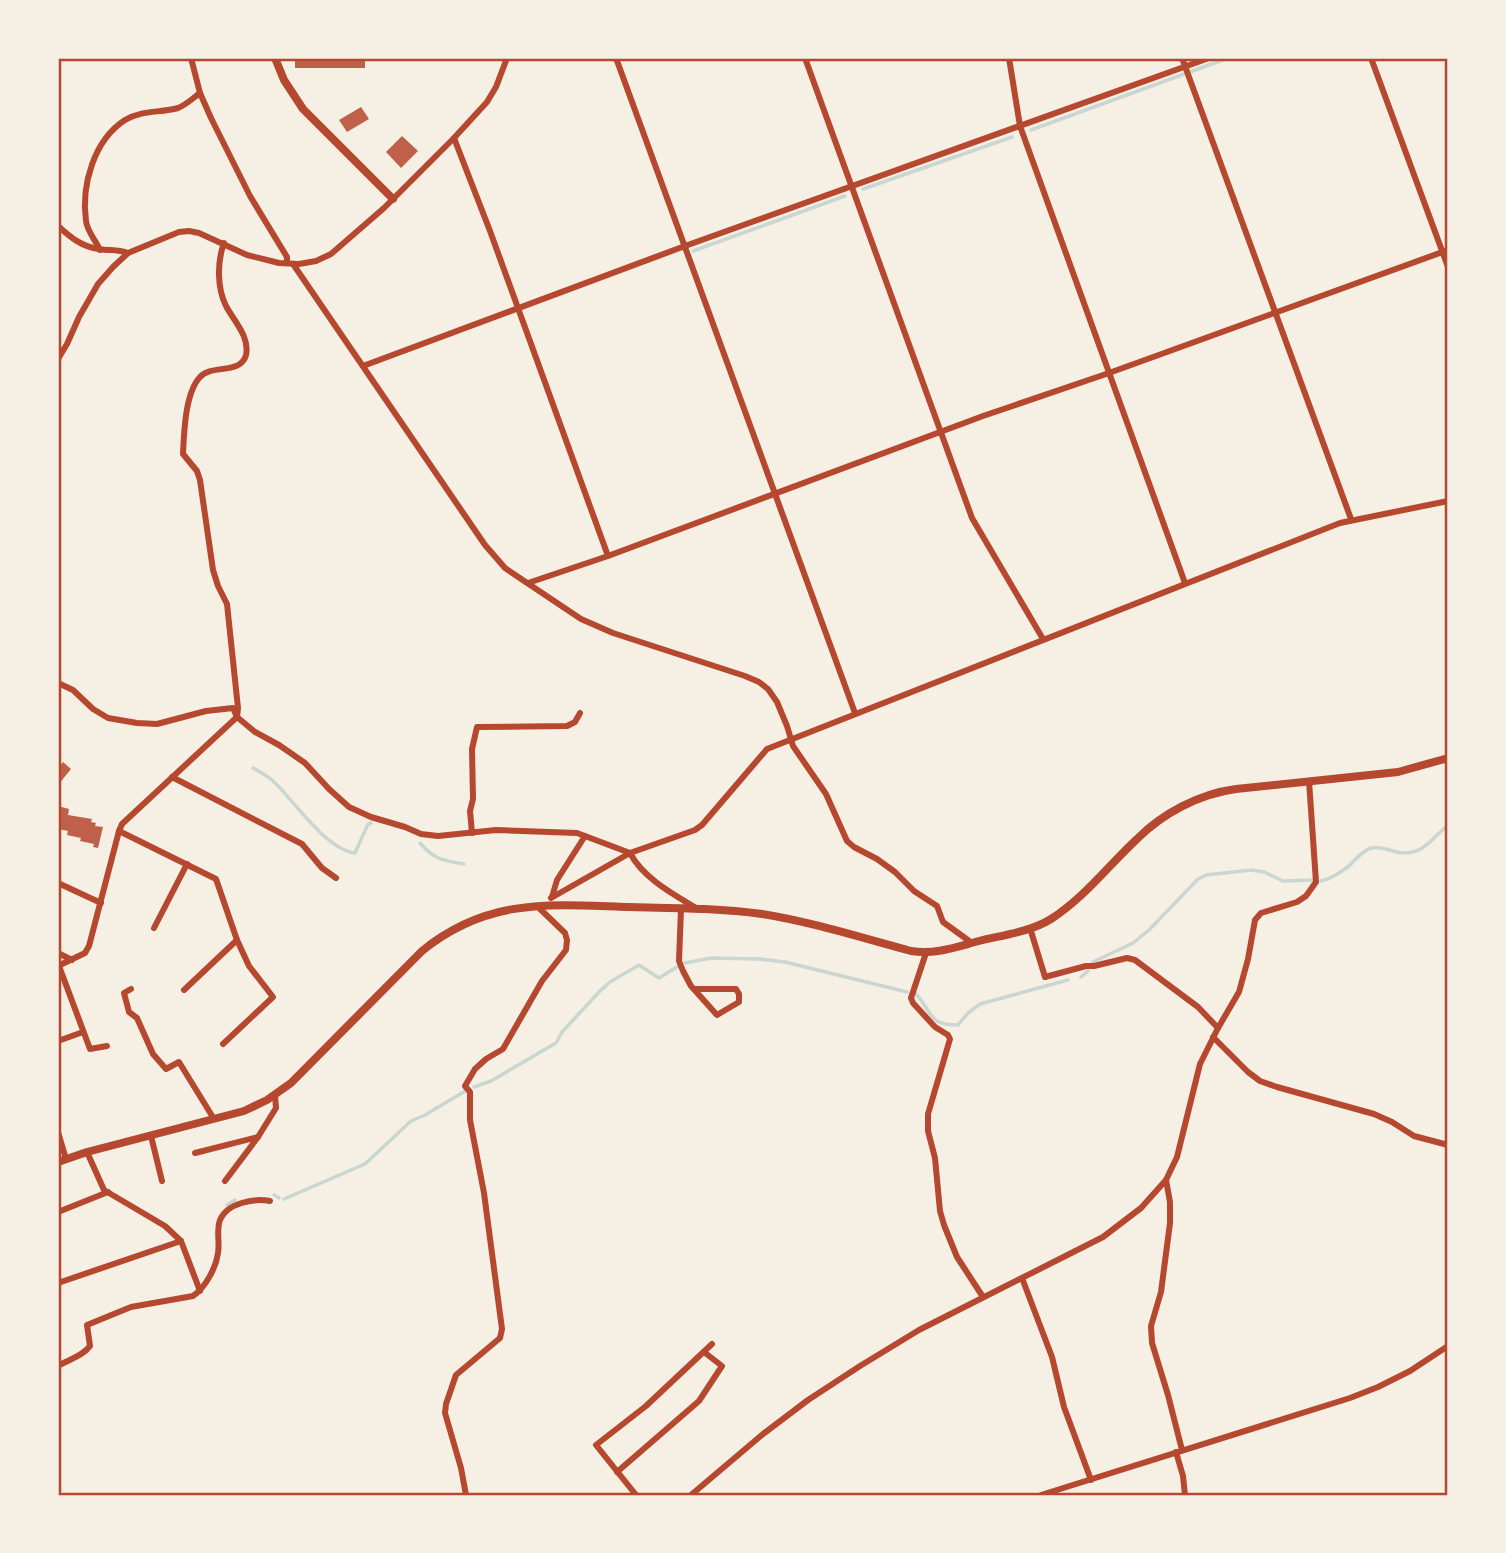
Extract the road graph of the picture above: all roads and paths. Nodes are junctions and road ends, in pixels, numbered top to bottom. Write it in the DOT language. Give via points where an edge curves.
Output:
graph roads {
  1 [pos="191,58"];
  2 [pos="275,58"];
  3 [pos="507,58"];
  4 [pos="616,58"];
  5 [pos="805,58"];
  6 [pos="1009,58"];
  7 [pos="1182,58"];
  8 [pos="1209,58"];
  9 [pos="1371,58"];
  10 [pos="1186,66"];
  11 [pos="200,93"];
  12 [pos="1020,126"];
  13 [pos="454,138"];
  14 [pos="852,187"];
  15 [pos="393,199"];
  16 [pos="58,226"];
  17 [pos="224,243"];
  18 [pos="685,246"];
  19 [pos="100,250"];
  20 [pos="1446,251"];
  21 [pos="128,253"];
  22 [pos="290,263"];
  23 [pos="1448,267"];
  24 [pos="519,309"];
  25 [pos="1276,312"];
  26 [pos="58,359"];
  27 [pos="363,366"];
  28 [pos="1108,373"];
  29 [pos="941,433"];
  30 [pos="775,495"];
  31 [pos="1448,501"];
  32 [pos="1351,519"];
  33 [pos="608,556"];
  34 [pos="528,583"];
  35 [pos="1185,583"];
  36 [pos="1043,639"];
  37 [pos="58,683"];
  38 [pos="580,713"];
  39 [pos="855,713"];
  40 [pos="237,717"];
  41 [pos="790,739"];
  42 [pos="1448,758"];
  43 [pos="173,777"];
  44 [pos="1309,781"];
  45 [pos="119,831"];
  46 [pos="472,833"];
  47 [pos="585,836"];
  48 [pos="630,853"];
  49 [pos="187,864"];
  50 [pos="336,878"];
  51 [pos="58,883"];
  52 [pos="550,902"];
  53 [pos="101,903"];
  54 [pos="537,906"];
  55 [pos="681,909"];
  56 [pos="697,909"];
  57 [pos="155,928"];
  58 [pos="1030,928"];
  59 [pos="237,940"];
  60 [pos="972,943"];
  61 [pos="58,953"];
  62 [pos="926,953"];
  63 [pos="72,960"];
  64 [pos="58,966"];
  65 [pos="131,989"];
  66 [pos="694,989"];
  67 [pos="184,990"];
  68 [pos="1218,1028"];
  69 [pos="83,1032"];
  70 [pos="1213,1037"];
  71 [pos="58,1041"];
  72 [pos="223,1044"];
  73 [pos="107,1046"];
  74 [pos="275,1095"];
  75 [pos="214,1119"];
  76 [pos="58,1132"];
  77 [pos="151,1136"];
  78 [pos="258,1137"];
  79 [pos="1448,1145"];
  80 [pos="88,1152"];
  81 [pos="195,1153"];
  82 [pos="62,1161"];
  83 [pos="1166,1180"];
  84 [pos="163,1181"];
  85 [pos="225,1181"];
  86 [pos="108,1192"];
  87 [pos="270,1201"];
  88 [pos="58,1212"];
  89 [pos="181,1241"];
  90 [pos="1022,1278"];
  91 [pos="58,1283"];
  92 [pos="200,1291"];
  93 [pos="983,1297"];
  94 [pos="712,1344"];
  95 [pos="1448,1346"];
  96 [pos="704,1352"];
  97 [pos="58,1367"];
  98 [pos="1179,1451"];
  99 [pos="617,1472"];
  100 [pos="1091,1480"];
  101 [pos="466,1495"];
  102 [pos="636,1495"];
  103 [pos="691,1495"];
  104 [pos="1041,1495"];
  105 [pos="1185,1495"];
  1 -- 11 [label="street"];
  2 -- 15 [label="street" via="303,109"];
  3 -- 13 [label="street" via="488,102"];
  4 -- 18 [label="street"];
  5 -- 14 [label="street"];
  6 -- 12 [label="street"];
  7 -- 10 [label="street"];
  8 -- 10 [label="street"];
  9 -- 20 [label="street"];
  10 -- 12 [label="street"];
  10 -- 25 [label="street"];
  11 -- 19 [label="street" via="185,105 124,121 102,143 85,197 86,223"];
  11 -- 22 [label="street" via="250,196"];
  12 -- 14 [label="street"];
  12 -- 28 [label="street"];
  13 -- 15 [label="street"];
  13 -- 24 [label="street"];
  14 -- 18 [label="street"];
  14 -- 29 [label="street"];
  15 -- 22 [label="street" via="331,254 316,261"];
  16 -- 19 [label="street" via="78,243"];
  17 -- 21 [label="street" via="199,233 178,232"];
  17 -- 22 [label="street" via="247,255"];
  17 -- 40 [label="street" via="222,296 245,338 247,352 238,365 198,378 187,409 183,454 200,480 213,570 227,604"];
  18 -- 24 [label="street"];
  18 -- 30 [label="street"];
  19 -- 21 [label="street"];
  20 -- 23 [label="street"];
  20 -- 25 [label="street"];
  21 -- 26 [label="street" via="98,284"];
  22 -- 27 [label="street"];
  24 -- 27 [label="street"];
  24 -- 33 [label="street"];
  25 -- 28 [label="street"];
  25 -- 32 [label="street"];
  27 -- 34 [label="street" via="485,545 505,568"];
  28 -- 29 [label="street"];
  28 -- 35 [label="street"];
  29 -- 30 [label="street"];
  29 -- 36 [label="street" via="972,518"];
  30 -- 33 [label="street"];
  30 -- 39 [label="street"];
  31 -- 32 [label="street"];
  32 -- 35 [label="street"];
  33 -- 34 [label="street"];
  34 -- 41 [label="street" via="581,619 613,634 759,682 777,702"];
  35 -- 36 [label="street"];
  36 -- 39 [label="street"];
  37 -- 40 [label="street" via="108,718 157,724 233,708"];
  38 -- 46 [label="street" via="567,726 477,727 472,749"];
  39 -- 41 [label="street"];
  40 -- 43 [label="street"];
  40 -- 46 [label="street" via="305,763 349,807 421,834"];
  41 -- 48 [label="street" via="767,748 695,830"];
  41 -- 60 [label="street" via="826,794 847,841 937,905 943,922"];
  42 -- 44 [label="street" via="1398,772"];
  43 -- 45 [label="street"];
  43 -- 50 [label="street" via="302,844"];
  44 -- 58 [label="street" via="1219,791 1197,799 1148,829 1074,901"];
  44 -- 68 [label="street" via="1316,882 1297,902 1261,913 1255,920 1238,992"];
  45 -- 49 [label="street"];
  45 -- 53 [label="street"];
  46 -- 47 [label="street" via="514,830"];
  47 -- 48 [label="street"];
  47 -- 52 [label="street" via="557,880"];
  48 -- 52 [label="street"];
  48 -- 56 [label="street" via="648,875"];
  49 -- 57 [label="street"];
  49 -- 59 [label="street" via="216,879"];
  51 -- 53 [label="street"];
  52 -- 54 [label="street"];
  52 -- 55 [label="street"];
  53 -- 63 [label="street" via="89,946"];
  54 -- 74 [label="street" via="486,915 437,939"];
  54 -- 101 [label="street" via="565,933 566,950 542,981 503,1049 475,1069 465,1086 470,1092 470,1120 502,1329 500,1338 456,1375 446,1404"];
  55 -- 56 [label="street"];
  55 -- 66 [label="street" via="679,961"];
  56 -- 62 [label="street" via="797,921"];
  58 -- 60 [label="street"];
  58 -- 68 [label="street" via="1045,977 1135,960 1198,1007"];
  59 -- 67 [label="street"];
  59 -- 72 [label="street" via="249,966 273,997"];
  60 -- 62 [label="street"];
  61 -- 63 [label="street"];
  62 -- 93 [label="street" via="912,1003 950,1039 927,1122 940,1211 948,1240"];
  63 -- 64 [label="street"];
  64 -- 69 [label="street"];
  65 -- 75 [label="street" via="124,993 129,1013 137,1018 153,1054 166,1069 179,1062"];
  66 -- 66 [label="street" via="736,989 739,1002 717,1015"];
  68 -- 70 [label="street"];
  69 -- 71 [label="street"];
  69 -- 73 [label="street" via="90,1049"];
  70 -- 79 [label="street" via="1260,1081 1374,1114 1414,1136"];
  70 -- 83 [label="street" via="1200,1064 1177,1157"];
  74 -- 75 [label="street" via="244,1111"];
  74 -- 78 [label="street" via="276,1108"];
  75 -- 77 [label="street"];
  76 -- 82 [label="street"];
  77 -- 80 [label="street"];
  77 -- 84 [label="street"];
  78 -- 81 [label="street"];
  78 -- 85 [label="street"];
  80 -- 82 [label="street"];
  80 -- 86 [label="street"];
  83 -- 90 [label="street" via="1113,1230"];
  83 -- 98 [label="street" via="1170,1223 1161,1292 1151,1326"];
  86 -- 88 [label="street"];
  86 -- 89 [label="street" via="165,1226"];
  87 -- 92 [label="street" via="246,1202 225,1212 219,1221 218,1255"];
  89 -- 91 [label="street"];
  89 -- 92 [label="street"];
  90 -- 93 [label="street"];
  90 -- 100 [label="street"];
  92 -- 97 [label="street" via="131,1307 87,1325 90,1346"];
  93 -- 103 [label="street" via="919,1329 808,1400"];
  94 -- 96 [label="street"];
  95 -- 98 [label="street" via="1410,1371 1350,1398"];
  96 -- 99 [label="street" via="722,1366 699,1401"];
  96 -- 99 [label="street" via="596,1445"];
  98 -- 100 [label="street"];
  98 -- 105 [label="street"];
  99 -- 102 [label="street"];
  100 -- 104 [label="street"];
}
